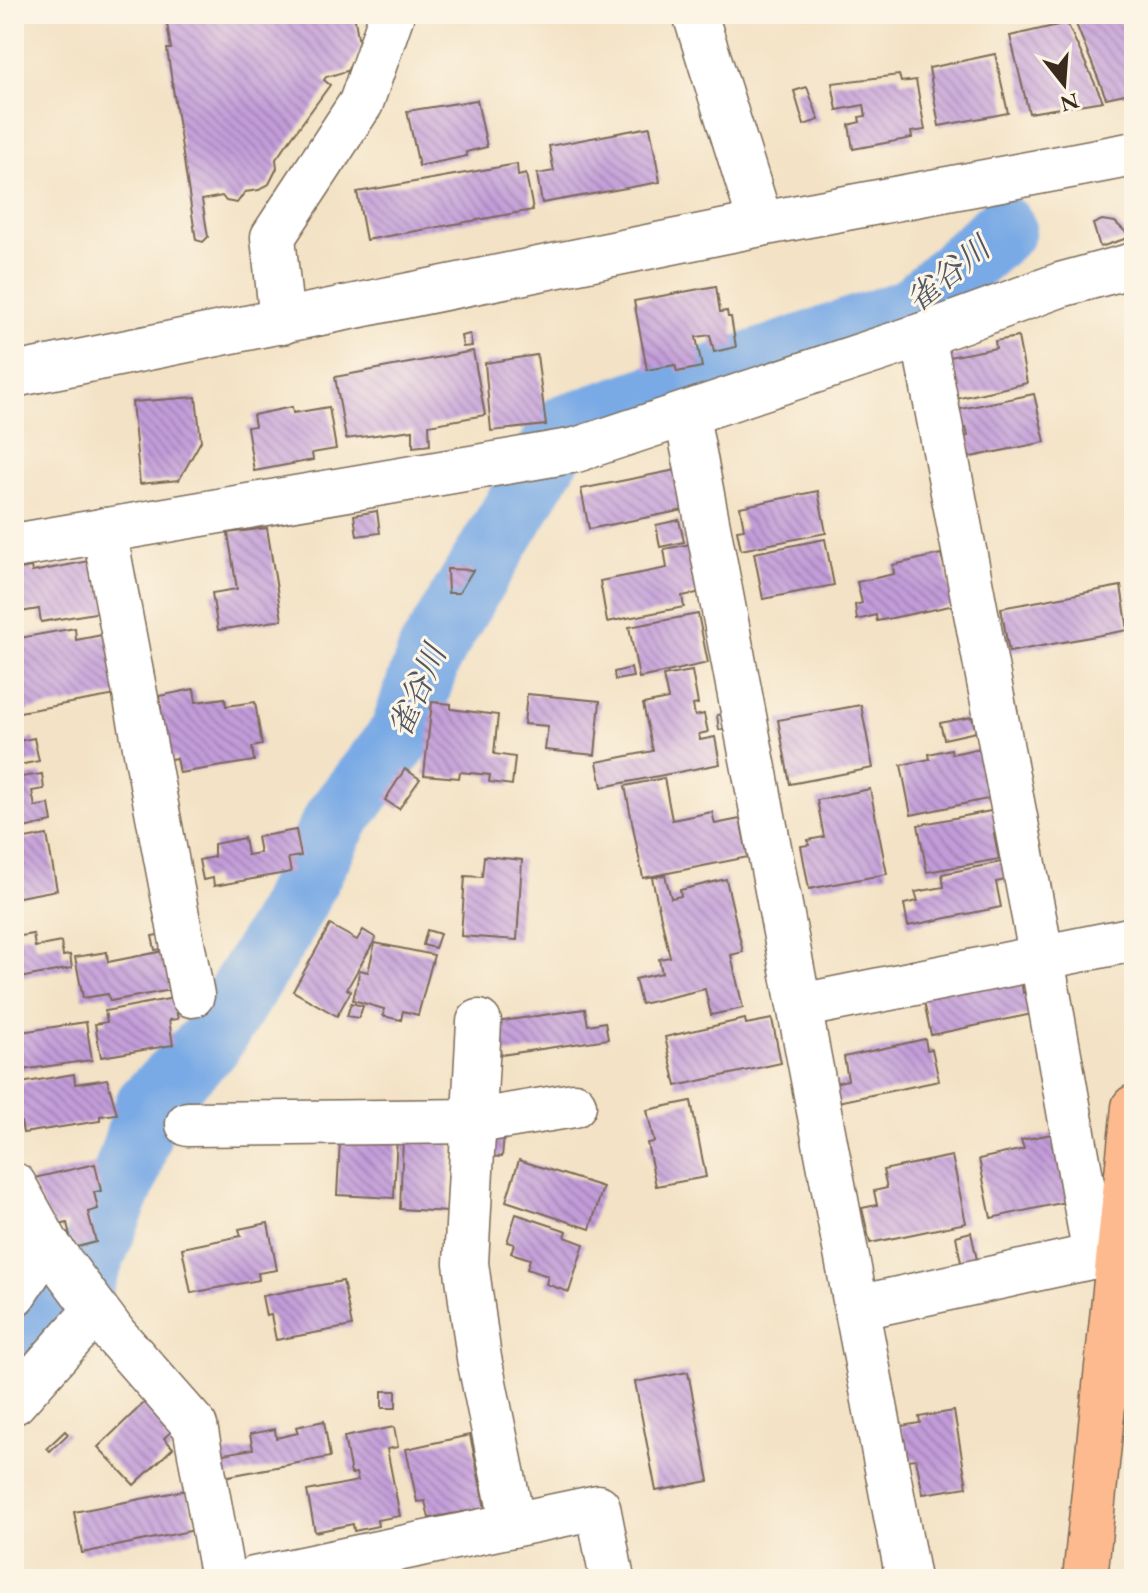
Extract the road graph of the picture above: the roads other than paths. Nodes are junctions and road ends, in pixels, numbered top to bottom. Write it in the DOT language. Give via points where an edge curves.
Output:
graph roads {
  1 [pos="392,14"];
  2 [pos="695,14"];
  3 [pos="1134,154"];
  4 [pos="761,224"];
  5 [pos="1134,265"];
  6 [pos="282,322"];
  7 [pos="923,335"];
  8 [pos="14,375"];
  9 [pos="687,416"];
  10 [pos="104,530"];
  11 [pos="14,546"];
  12 [pos="1134,939"];
  13 [pos="1042,959"];
  14 [pos="192,995"];
  15 [pos="800,1006"];
  16 [pos="479,1022"];
  17 [pos="574,1105"];
  18 [pos="1134,1107"];
  19 [pos="477,1121"];
  20 [pos="188,1124"];
  21 [pos="15,1192"];
  22 [pos="1116,1254"];
  23 [pos="75,1281"];
  24 [pos="14,1294"];
  25 [pos="857,1308"];
  26 [pos="14,1402"];
  27 [pos="513,1525"];
  28 [pos="223,1579"];
  29 [pos="254,1579"];
  30 [pos="612,1579"];
  31 [pos="908,1579"];
  32 [pos="1085,1579"];
  1 -- 6 [label="street" via="361,103 273,237"];
  2 -- 4 [label="street"];
  3 -- 4 [label="street"];
  4 -- 6 [label="street"];
  5 -- 7 [label="street" via="1060,285"];
  6 -- 8 [label="street"];
  7 -- 9 [label="street"];
  7 -- 13 [label="street"];
  9 -- 10 [label="street" via="566,452"];
  9 -- 15 [label="street"];
  10 -- 11 [label="street"];
  10 -- 14 [label="street"];
  12 -- 13 [label="street"];
  13 -- 15 [label="street"];
  13 -- 22 [label="street"];
  15 -- 25 [label="street"];
  16 -- 19 [label="street"];
  17 -- 19 [label="street"];
  18 -- 22 [label="highway"];
  19 -- 20 [label="street"];
  19 -- 27 [label="street" via="466,1263"];
  21 -- 23 [label="street"];
  22 -- 25 [label="street"];
  22 -- 32 [label="highway"];
  23 -- 24 [label="street"];
  23 -- 26 [label="street"];
  23 -- 28 [label="street" via="195,1426"];
  25 -- 31 [label="street"];
  27 -- 29 [label="street"];
  27 -- 30 [label="street" via="598,1507"];
}
